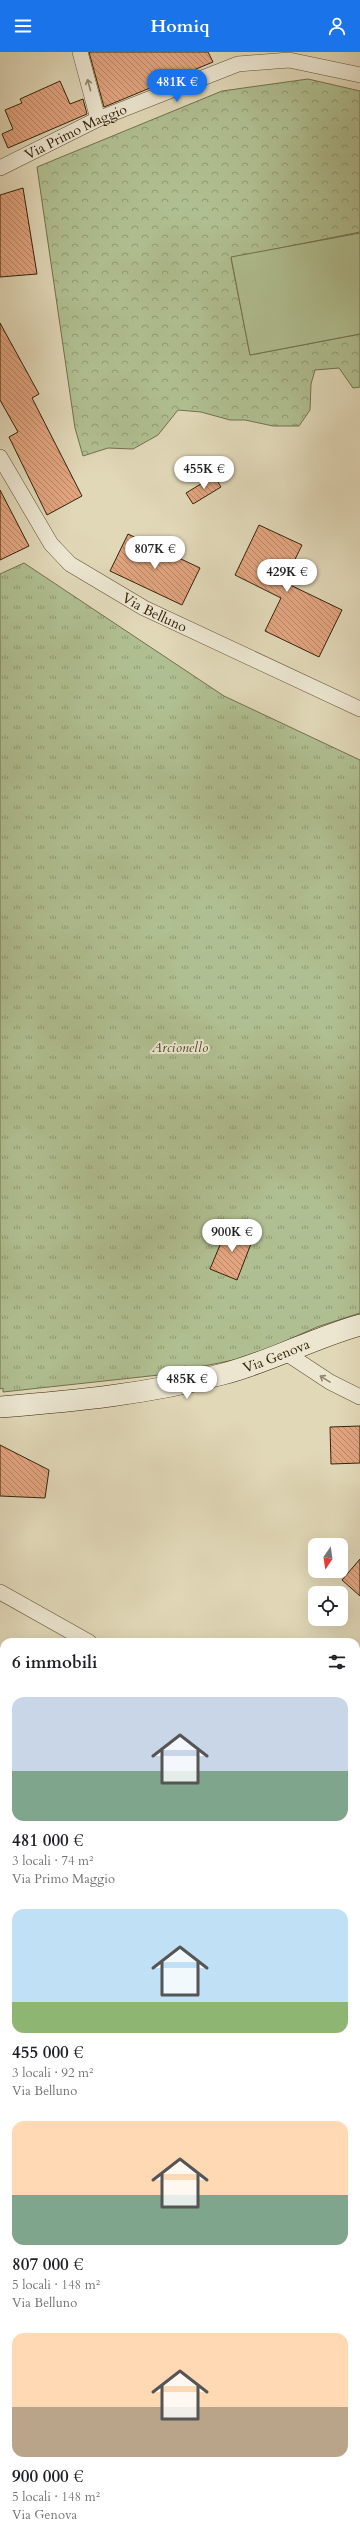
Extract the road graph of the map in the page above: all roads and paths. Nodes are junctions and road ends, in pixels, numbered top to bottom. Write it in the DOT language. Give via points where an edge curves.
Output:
graph roads {
  1 [pos="80,52"];
  2 [pos="294,56"];
  3 [pos="360,75"];
  4 [pos="98,119"];
  5 [pos="0,168"];
  6 [pos="0,457"];
  7 [pos="360,709"];
  8 [pos="360,1325"];
  9 [pos="286,1353"];
  10 [pos="360,1397"];
  11 [pos="0,1407"];
  12 [pos="0,1592"];
  13 [pos="82,1638"];
  4 -- 1 [label="street, one-way"];
  2 -- 3 [label="street, Via Primo Maggio"];
  2 -- 4 [label="street, Via Primo Maggio" via="238,64"];
  4 -- 5 [label="street, Via Primo Maggio"];
  6 -- 7 [label="street, Via Belluno" via="51,544 70,564 144,608"];
  8 -- 9 [label="main road, Via Genova" via="339,1330"];
  10 -- 9 [label="street, one-way" via="330,1382"];
  9 -- 11 [label="main road, Via Genova" via="224,1374 138,1394"];
  12 -- 13 [label="street"];
}
